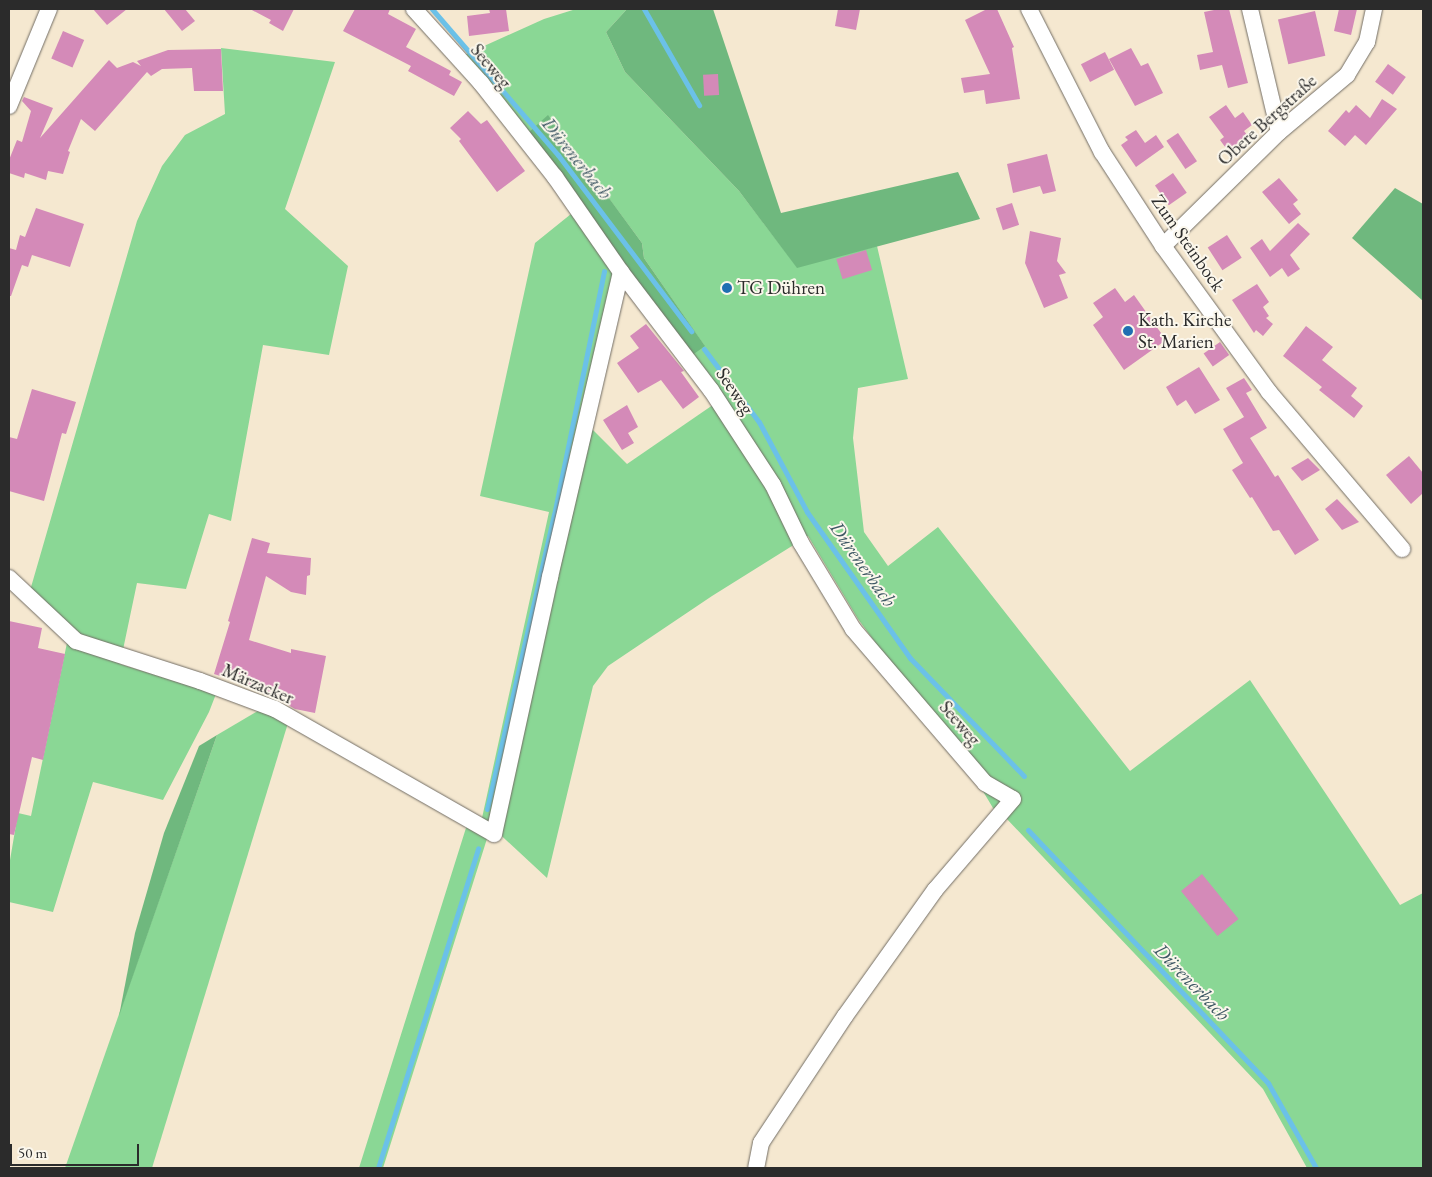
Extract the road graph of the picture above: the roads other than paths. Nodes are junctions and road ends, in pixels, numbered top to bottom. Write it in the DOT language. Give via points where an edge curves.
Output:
graph roads {
  1 [pos="49,9"];
  2 [pos="414,9"];
  3 [pos="1029,9"];
  4 [pos="1250,9"];
  5 [pos="1374,9"];
  6 [pos="9,106"];
  7 [pos="1279,132"];
  8 [pos="1163,246"];
  9 [pos="621,272"];
  10 [pos="1402,549"];
  11 [pos="9,578"];
  12 [pos="756,1168"];
  1 -- 6 [label="street"];
  2 -- 9 [label="street, Seeweg" via="481,83 556,177"];
  3 -- 8 [label="street, Zum Steinbock" via="1102,152"];
  4 -- 7 [label="street"];
  5 -- 7 [label="street, Obere Bergstraße" via="1367,42 1347,75"];
  7 -- 8 [label="street, Obere Bergstraße"];
  8 -- 10 [label="street, Zum Steinbock" via="1269,392"];
  9 -- 11 [label="street, Märzacker" via="494,834 275,709 200,681 76,642"];
  9 -- 12 [label="street, Seeweg" via="711,390 773,485 802,543 853,629 985,783 1013,799 935,890 845,1016 761,1143"];
}
